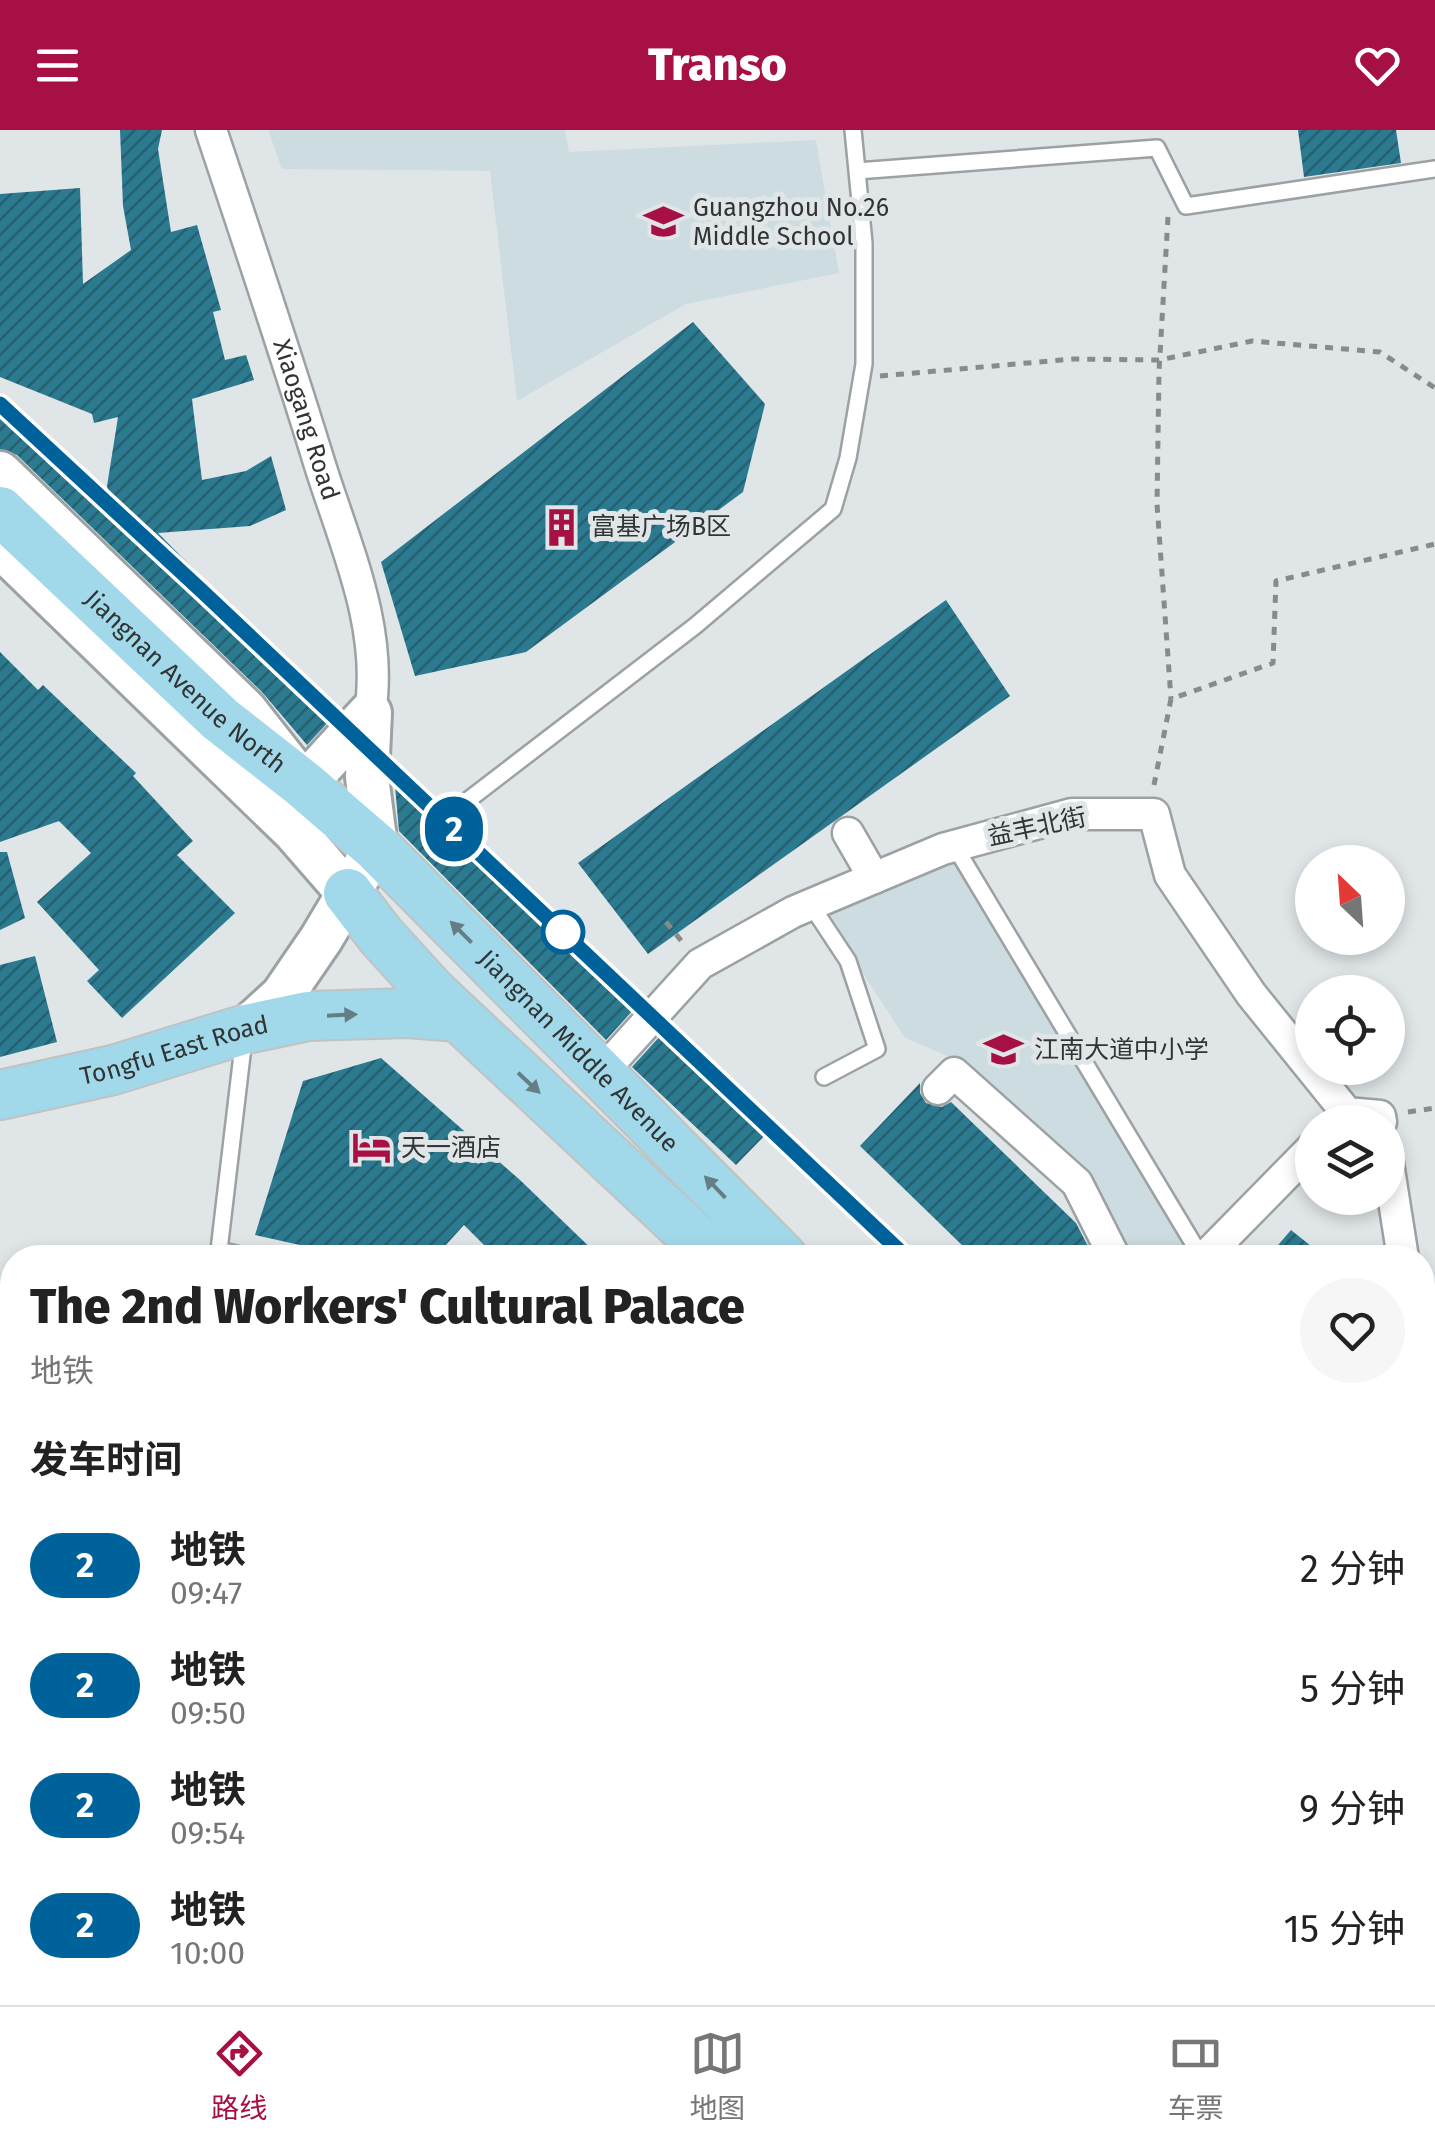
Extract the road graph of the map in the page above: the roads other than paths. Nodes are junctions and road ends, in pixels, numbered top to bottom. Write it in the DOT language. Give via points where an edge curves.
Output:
graph roads {
  1 [pos="210,130"];
  2 [pos="853,130"];
  3 [pos="1435,169"];
  4 [pos="857,170"];
  5 [pos="0,473"];
  6 [pos="0,511"];
  7 [pos="0,546"];
  8 [pos="0,579"];
  9 [pos="370,713"];
  10 [pos="304,785"];
  11 [pos="464,804"];
  12 [pos="848,832"];
  13 [pos="954,846"];
  14 [pos="376,848"];
  15 [pos="874,878"];
  16 [pos="348,893"];
  17 [pos="811,904"];
  18 [pos="458,1016"];
  19 [pos="246,1029"];
  20 [pos="602,1072"];
  21 [pos="824,1076"];
  22 [pos="938,1090"];
  23 [pos="0,1095"];
  24 [pos="1332,1105"];
  25 [pos="1295,1165"];
  26 [pos="1396,1215"];
  27 [pos="220,1245"];
  28 [pos="702,1245"];
  29 [pos="770,1245"];
  30 [pos="1108,1245"];
  31 [pos="1195,1245"];
  32 [pos="1216,1245"];
  33 [pos="1401,1245"];
  1 -- 9 [label="street, Xiaogang Road" via="370,629"];
  2 -- 4 [label="lane"];
  3 -- 4 [label="lane" via="1186,206 1157,148"];
  4 -- 11 [label="lane" via="864,243 862,378 833,509 695,626"];
  5 -- 10 [label="main road" via="246,710"];
  6 -- 10 [label="main road, Jiangnan Avenue North" via="220,720"];
  7 -- 16 [label="main road, Jiangnan Avenue North" via="294,831"];
  8 -- 16 [label="main road" via="213,785"];
  9 -- 10 [label="main road"];
  9 -- 14 [label="main road" via="367,776"];
  10 -- 14 [label="main road, Jiangnan Avenue North"];
  12 -- 15 [label="street"];
  13 -- 15 [label="street, 益丰北街"];
  13 -- 24 [label="street, 益丰北街" via="1072,814 1154,814 1170,875"];
  13 -- 31 [label="lane"];
  14 -- 16 [label="main road, Tongfu East Road"];
  20 -- 14 [label="main road, Jiangnan Middle Avenue, one-way"];
  15 -- 17 [label="street, 益丰北街"];
  16 -- 18 [label="main road"];
  16 -- 19 [label="main road, Tongfu East Road" via="282,996"];
  17 -- 20 [label="street, 益丰北街" via="700,964"];
  17 -- 21 [label="lane" via="848,961 878,1049"];
  19 -- 18 [label="main road, one-way" via="308,1016"];
  18 -- 28 [label="main road, one-way"];
  19 -- 23 [label="main road, Tongfu East Road"];
  19 -- 27 [label="lane"];
  29 -- 20 [label="main road, Jiangnan Middle Avenue, one-way"];
  22 -- 30 [label="street" via="954,1072 1077,1183"];
  25 -- 32 [label="street"];
  26 -- 33 [label="street"];
}
